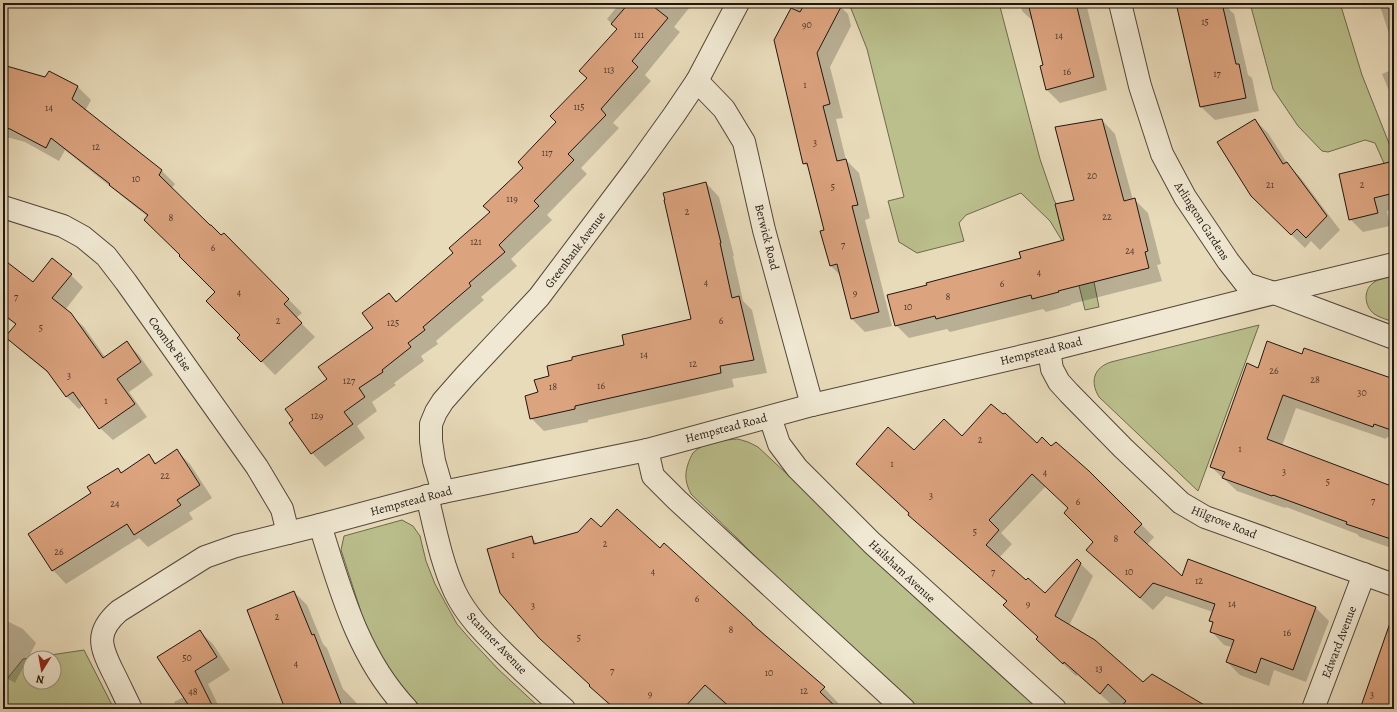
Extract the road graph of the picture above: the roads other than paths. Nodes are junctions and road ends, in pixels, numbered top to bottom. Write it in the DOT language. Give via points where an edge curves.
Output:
graph roads {
  1 [pos="738,3"];
  2 [pos="1120,3"];
  3 [pos="697,81"];
  4 [pos="3,207"];
  5 [pos="1394,264"];
  6 [pos="1274,293"];
  7 [pos="1394,338"];
  8 [pos="1049,350"];
  9 [pos="812,405"];
  10 [pos="770,417"];
  11 [pos="647,450"];
  12 [pos="435,494"];
  13 [pos="320,525"];
  14 [pos="288,533"];
  15 [pos="1364,574"];
  16 [pos="1394,585"];
  17 [pos="131,709"];
  18 [pos="407,709"];
  19 [pos="564,709"];
  20 [pos="904,709"];
  21 [pos="1055,709"];
  22 [pos="1313,709"];
  1 -- 3 [label="street, Greenbank Avenue"];
  2 -- 6 [label="street, Arlington Gardens" via="1140,86 1162,154 1172,173 1185,197 1246,284"];
  3 -- 9 [label="street, Berwick Road" via="724,109 744,142 764,230"];
  3 -- 12 [label="street, Greenbank Avenue" via="636,168 539,297 465,376 436,412 431,424"];
  4 -- 14 [label="street, Coombe Rise" via="63,226 106,256 257,466 282,509"];
  5 -- 6 [label="street, Hempstead Road"];
  6 -- 7 [label="street, Arlington Gardens"];
  6 -- 8 [label="street, Hempstead Road"];
  8 -- 9 [label="street, Hempstead Road"];
  8 -- 15 [label="street, Hilgrove Road" via="1052,369 1059,382 1181,503 1205,516"];
  9 -- 10 [label="street, Hempstead Road"];
  10 -- 11 [label="street, Hempstead Road"];
  10 -- 21 [label="street, Hailsham Avenue" via="779,444 797,468 872,544"];
  11 -- 12 [label="street, Hempstead Road"];
  11 -- 20 [label="street" via="653,476"];
  12 -- 13 [label="street, Hempstead Road"];
  12 -- 19 [label="street, Stanmer Avenue" via="441,551 449,579 463,606 488,637"];
  13 -- 14 [label="street, Hempstead Road"];
  13 -- 18 [label="street" via="355,629 384,681"];
  14 -- 17 [label="street, Hempstead Road" via="205,557 119,611 111,619 104,630 104,654"];
  15 -- 16 [label="street, Hilgrove Road"];
  15 -- 22 [label="street, Edward Avenue"];
}
